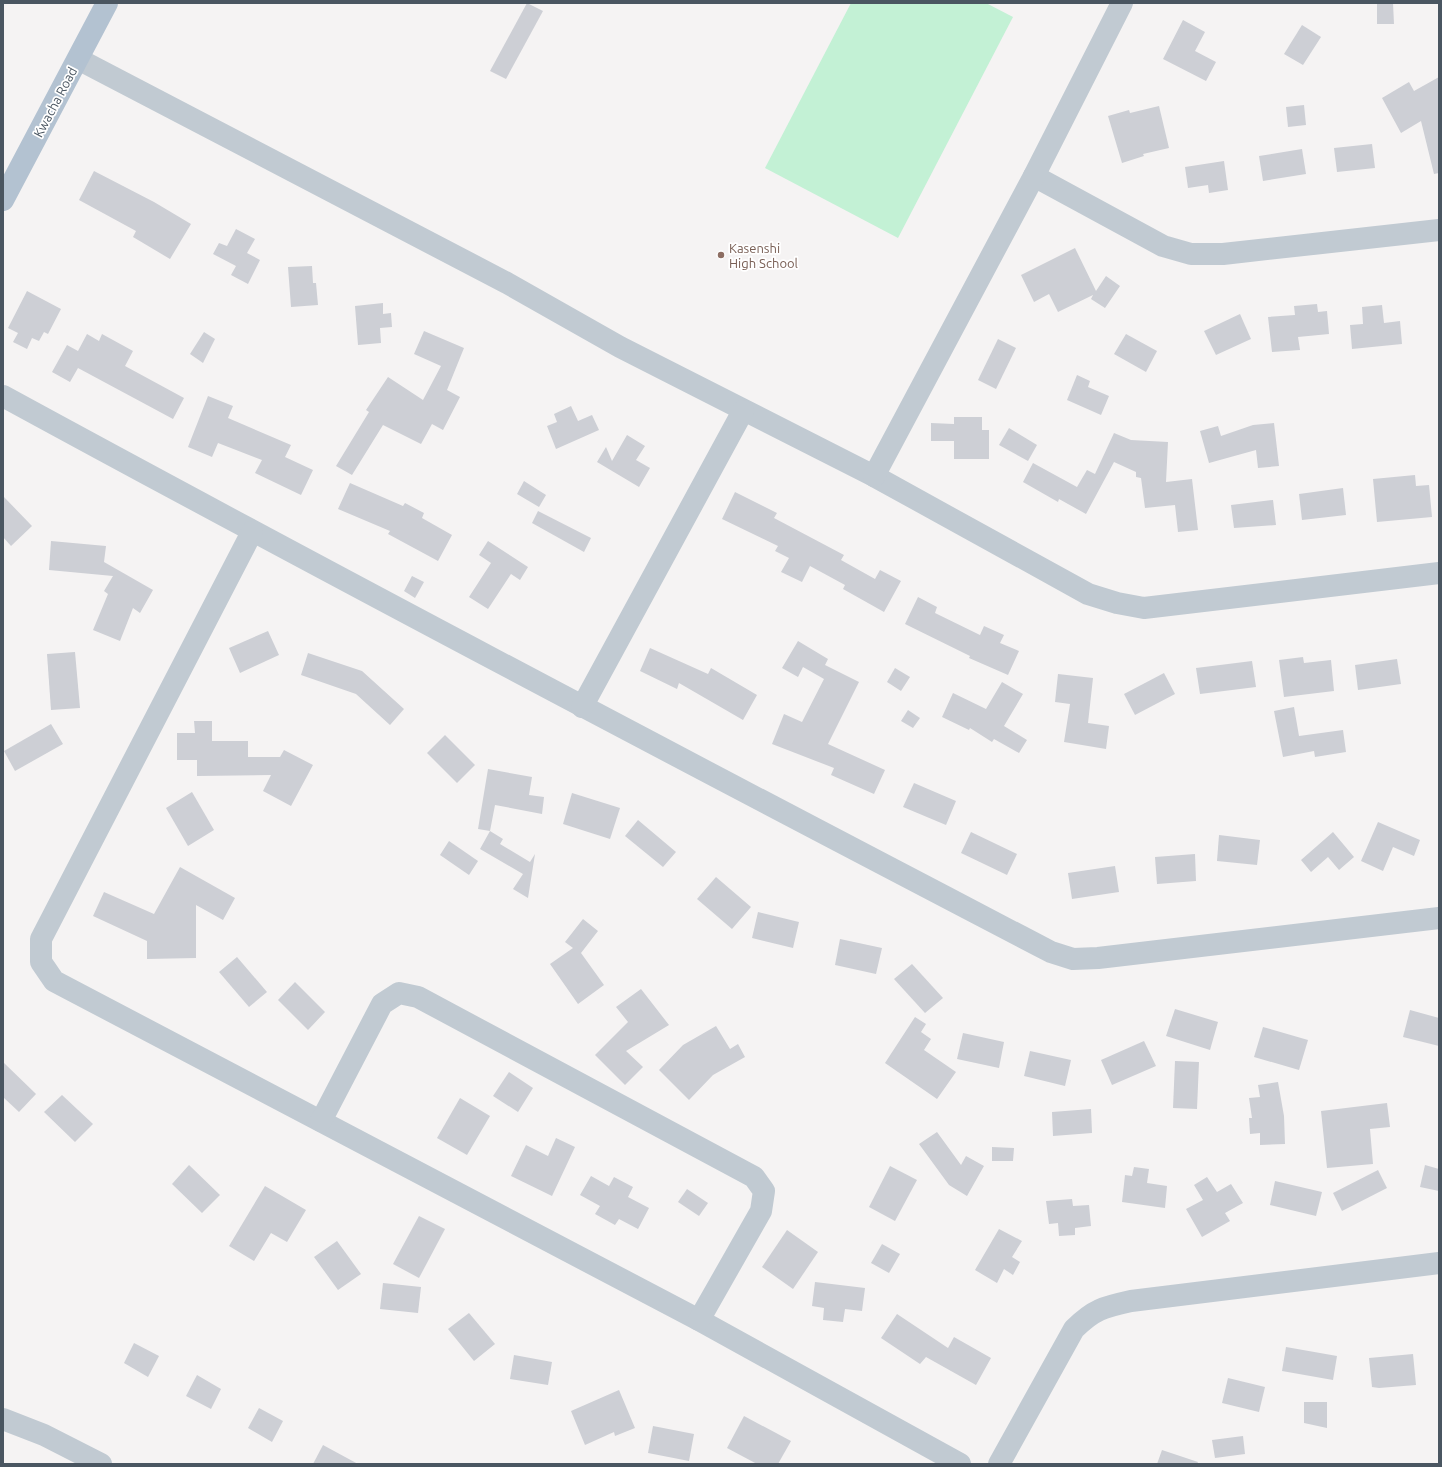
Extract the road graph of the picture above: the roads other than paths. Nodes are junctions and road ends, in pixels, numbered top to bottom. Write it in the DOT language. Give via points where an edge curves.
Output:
graph roads {
  1 [pos="107,3"];
  2 [pos="1122,3"];
  3 [pos="78,59"];
  4 [pos="1034,176"];
  5 [pos="5,189"];
  6 [pos="1439,230"];
  7 [pos="3,396"];
  8 [pos="743,410"];
  9 [pos="874,476"];
  10 [pos="252,532"];
  11 [pos="1439,573"];
  12 [pos="582,707"];
  13 [pos="1439,918"];
  14 [pos="321,1120"];
  15 [pos="1439,1263"];
  16 [pos="699,1320"];
  17 [pos="3,1419"];
  18 [pos="93,1462"];
  19 [pos="960,1464"];
  20 [pos="999,1464"];
  1 -- 3 [label="main road, Kwacha Road"];
  2 -- 4 [label="street"];
  3 -- 5 [label="main road, Kwacha Road"];
  3 -- 8 [label="street" via="500,279 620,347"];
  4 -- 6 [label="street" via="1163,246 1191,254 1231,253"];
  4 -- 9 [label="street"];
  7 -- 10 [label="street"];
  8 -- 9 [label="street"];
  8 -- 12 [label="street"];
  9 -- 11 [label="street" via="1088,594 1144,608"];
  10 -- 12 [label="street"];
  10 -- 14 [label="street" via="41,939 41,962 54,980"];
  12 -- 13 [label="street" via="1051,952 1074,958 1098,958"];
  14 -- 16 [label="street"];
  14 -- 16 [label="street" via="382,1004 399,993 418,997 754,1177 764,1191 760,1211"];
  15 -- 20 [label="street" via="1131,1301 1100,1308 1074,1329"];
  16 -- 19 [label="street"];
  17 -- 18 [label="street" via="44,1434"];
}
